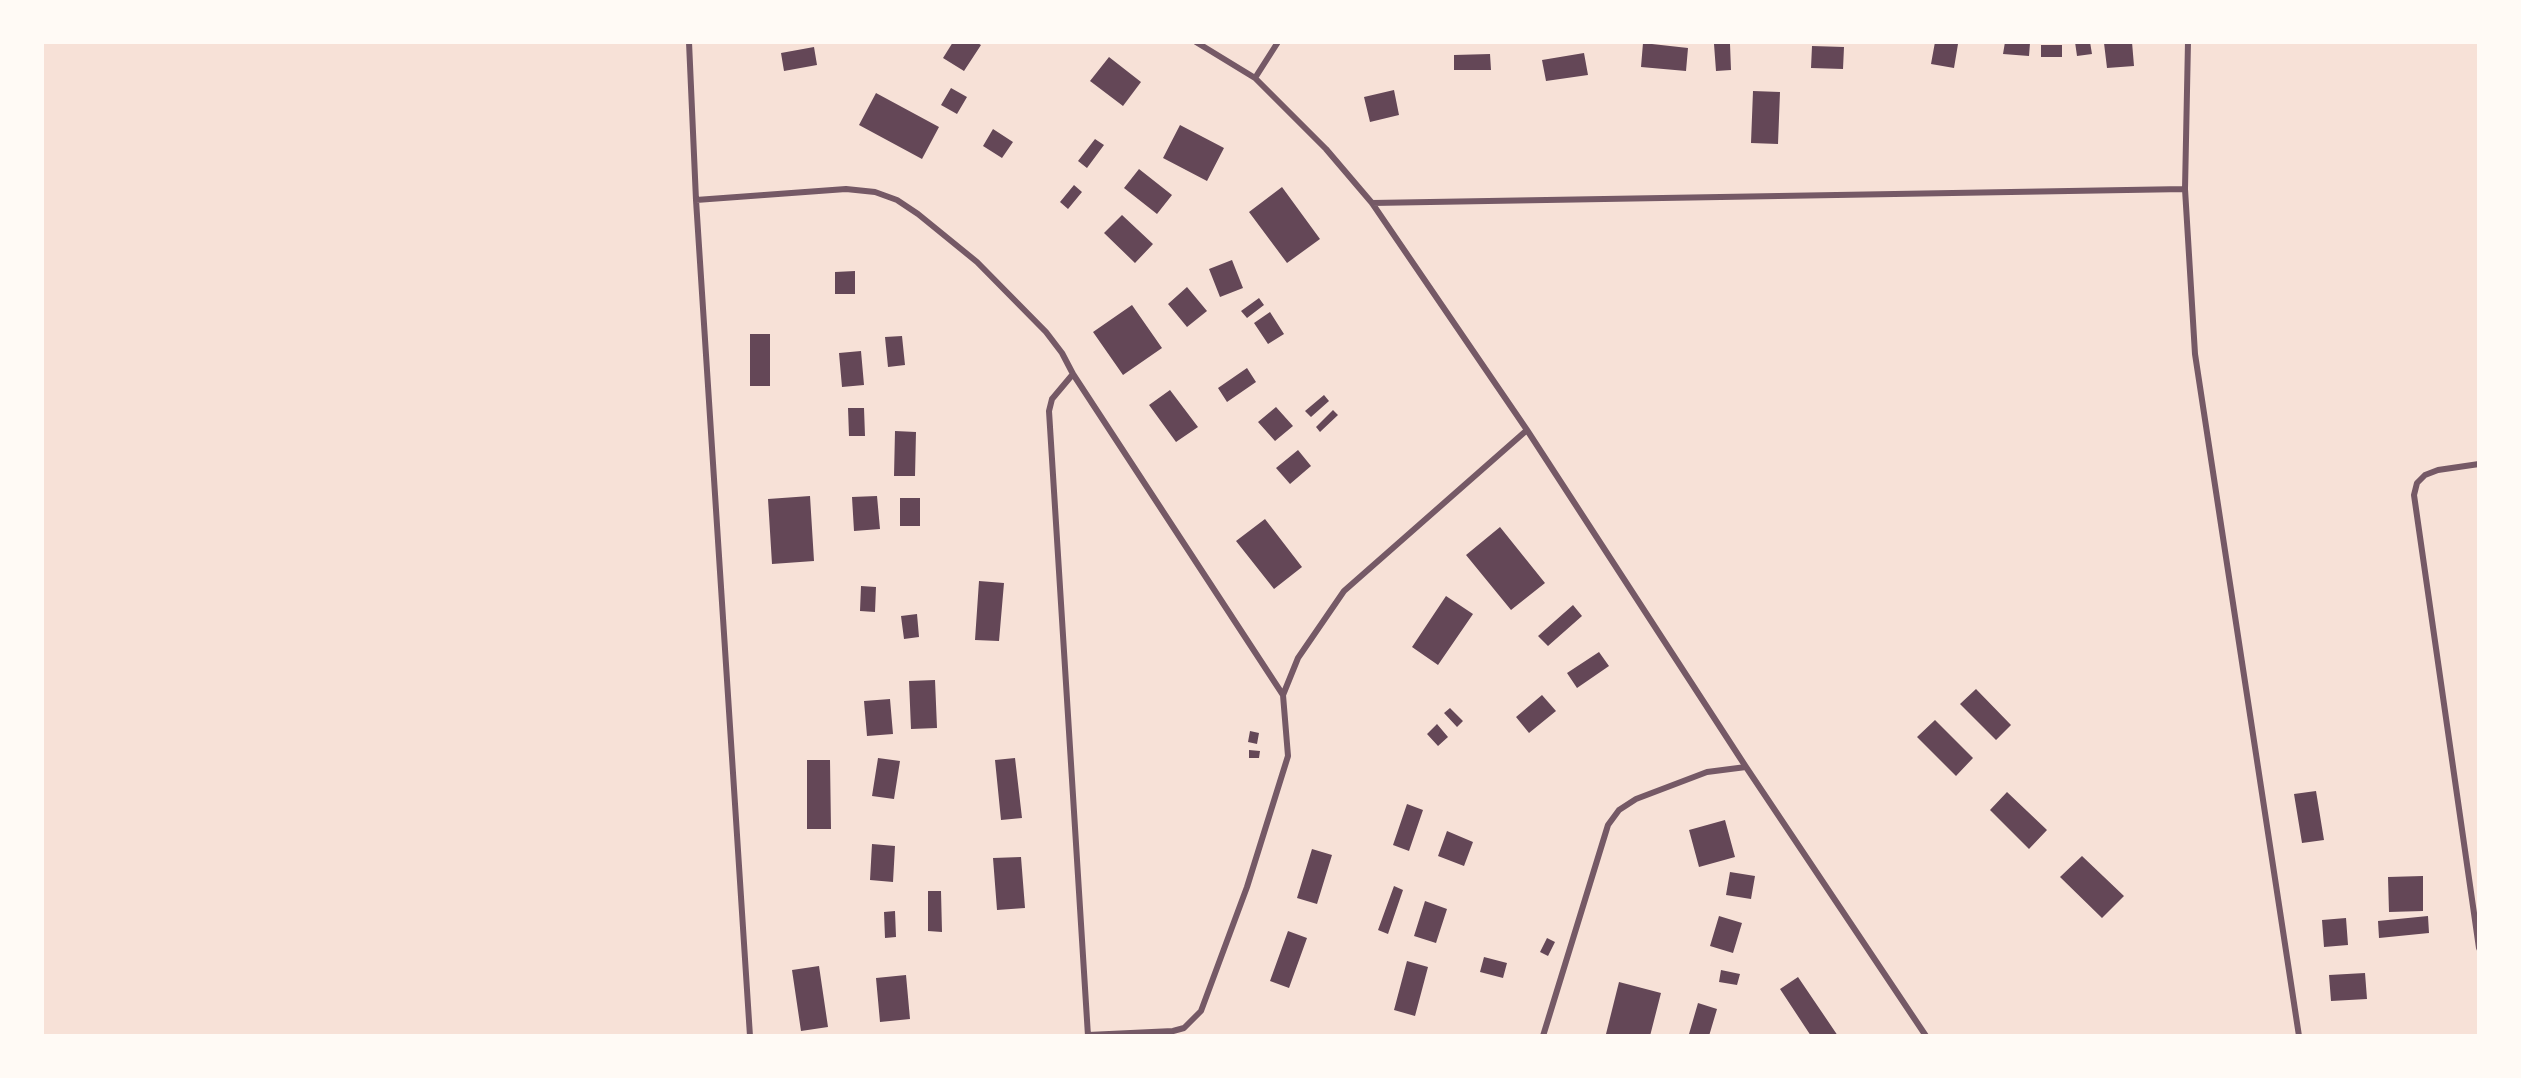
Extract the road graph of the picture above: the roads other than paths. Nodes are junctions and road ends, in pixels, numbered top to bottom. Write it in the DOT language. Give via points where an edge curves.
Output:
graph roads {
  1 [pos="689,42"];
  2 [pos="1196,42"];
  3 [pos="1278,42"];
  4 [pos="2188,42"];
  5 [pos="1255,78"];
  6 [pos="2185,189"];
  7 [pos="696,200"];
  8 [pos="1372,203"];
  9 [pos="1072,374"];
  10 [pos="1527,430"];
  11 [pos="2479,464"];
  12 [pos="1283,695"];
  13 [pos="1746,767"];
  14 [pos="2479,948"];
  15 [pos="750,1036"];
  16 [pos="1088,1036"];
  17 [pos="1543,1036"];
  18 [pos="1926,1036"];
  19 [pos="2299,1036"];
  1 -- 7 [label="street"];
  2 -- 5 [label="street"];
  3 -- 5 [label="street"];
  4 -- 6 [label="street"];
  5 -- 8 [label="street" via="1326,149"];
  6 -- 8 [label="street"];
  6 -- 19 [label="street" via="2195,354"];
  7 -- 9 [label="street" via="846,189 875,192 897,200 977,262 1046,332"];
  7 -- 15 [label="street"];
  8 -- 10 [label="street"];
  9 -- 12 [label="street"];
  9 -- 16 [label="street" via="1052,399 1049,411"];
  10 -- 12 [label="street" via="1344,591 1298,658"];
  10 -- 13 [label="street"];
  11 -- 14 [label="street" via="2425,475 2417,483 2414,495"];
  12 -- 16 [label="street" via="1287,756 1247,888 1201,1011 1184,1028 1173,1031"];
  13 -- 17 [label="street" via="1707,772 1636,799 1619,810 1608,825"];
  13 -- 18 [label="street"];
}
